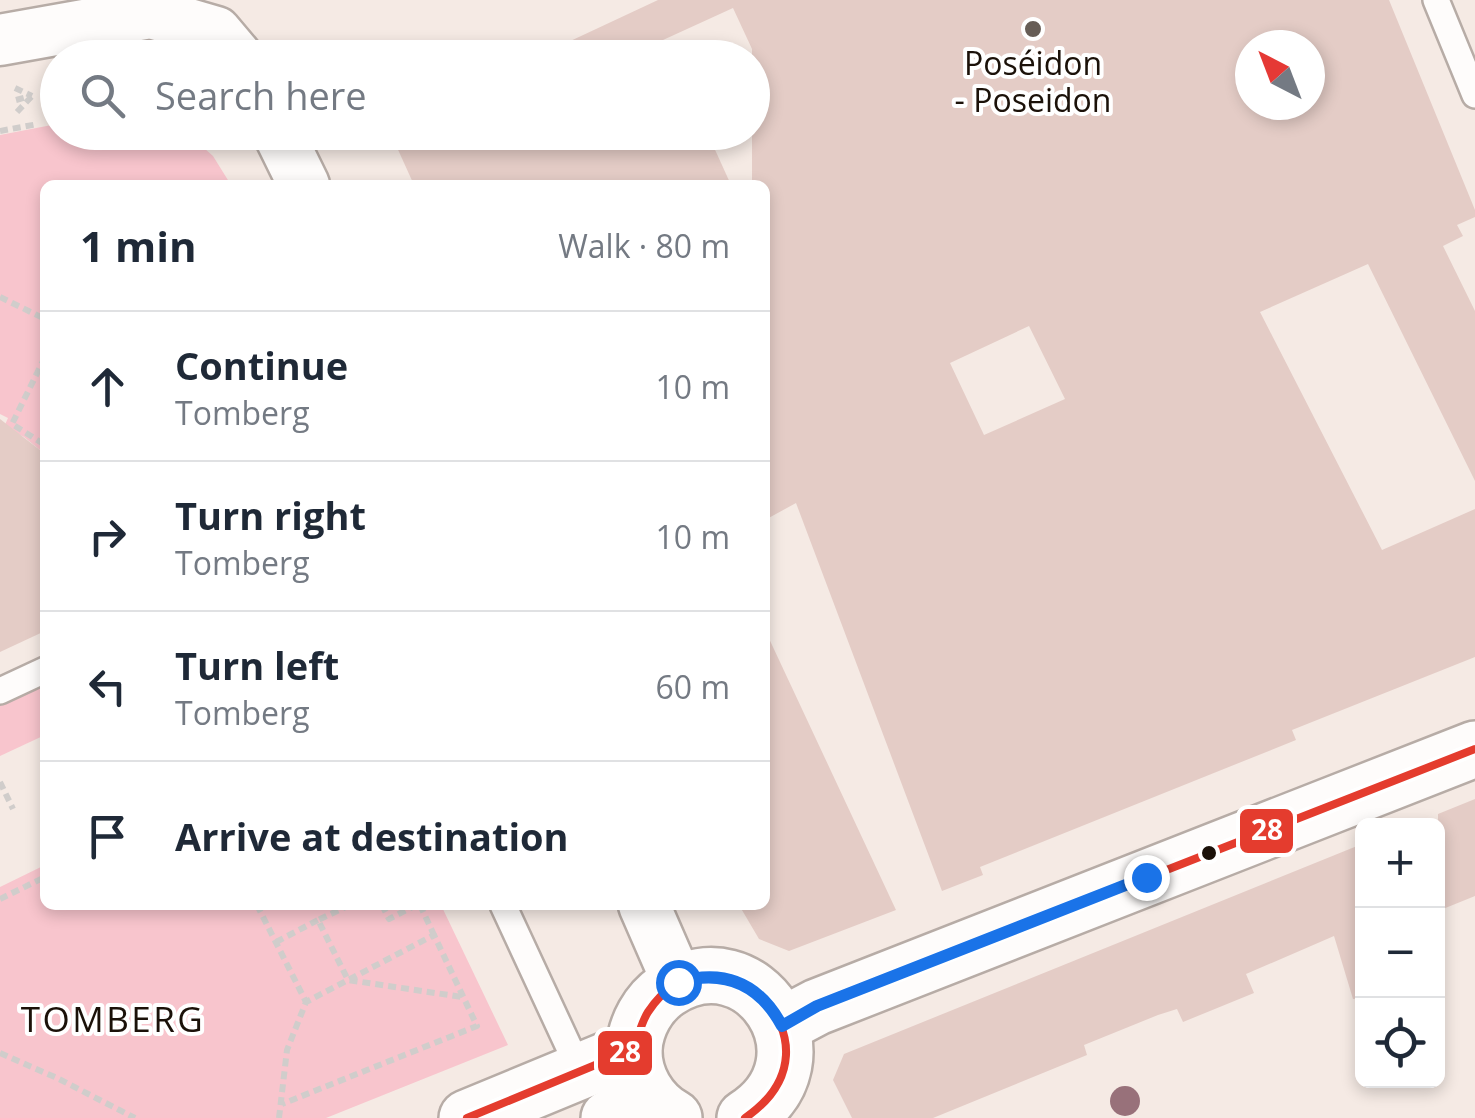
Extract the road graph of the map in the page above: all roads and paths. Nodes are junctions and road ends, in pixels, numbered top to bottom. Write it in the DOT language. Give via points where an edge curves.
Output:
graph roads {
  1 [pos="1440,1"];
  2 [pos="227,30"];
  3 [pos="72,40"];
  4 [pos="40,51"];
  5 [pos="5,63"];
  6 [pos="1475,95"];
  7 [pos="32,96"];
  8 [pos="16,100"];
  9 [pos="16,112"];
  10 [pos="38,124"];
  11 [pos="0,131"];
  12 [pos="287,150"];
  13 [pos="302,180"];
  14 [pos="0,297"];
  15 [pos="40,317"];
  16 [pos="40,367"];
  17 [pos="40,443"];
  18 [pos="40,672"];
  19 [pos="0,691"];
  20 [pos="1475,749"];
  21 [pos="0,782"];
  22 [pos="14,809"];
  23 [pos="40,880"];
  24 [pos="0,899"];
  25 [pos="260,910"];
  26 [pos="339,910"];
  27 [pos="384,910"];
  28 [pos="407,910"];
  29 [pos="421,910"];
  30 [pos="506,910"];
  31 [pos="646,910"];
  32 [pos="318,920"];
  33 [pos="434,935"];
  34 [pos="276,942"];
  35 [pos="348,980"];
  36 [pos="678,982"];
  37 [pos="463,997"];
  38 [pos="306,1002"];
  39 [pos="782,1026"];
  40 [pos="634,1049"];
  41 [pos="0,1054"];
  42 [pos="580,1071"];
  43 [pos="282,1104"];
  44 [pos="645,1112"];
  45 [pos="135,1118"];
  46 [pos="278,1118"];
  47 [pos="467,1118"];
  48 [pos="746,1118"];
  1 -- 6 [label="lane"];
  2 -- 3 [label="street" via="151,13"];
  4 -- 5 [label="street"];
  5 -- 7 [label="path"];
  7 -- 8 [label="path"];
  7 -- 9 [label="path"];
  10 -- 11 [label="path"];
  12 -- 13 [label="street"];
  14 -- 15 [label="path"];
  16 -- 17 [label="path" via="12,424"];
  18 -- 19 [label="lane"];
  20 -- 39 [label="street" via="817,1006"];
  21 -- 22 [label="path"];
  23 -- 24 [label="path"];
  25 -- 34 [label="path"];
  26 -- 32 [label="path"];
  27 -- 28 [label="path" via="388,919"];
  29 -- 33 [label="path"];
  30 -- 42 [label="lane"];
  31 -- 36 [label="street"];
  32 -- 34 [label="path"];
  32 -- 35 [label="path"];
  33 -- 35 [label="path"];
  33 -- 37 [label="path"];
  34 -- 38 [label="path"];
  35 -- 37 [label="path"];
  35 -- 38 [label="path"];
  36 -- 39 [label="street" via="720,976 739,981 772,1007"];
  36 -- 40 [label="street" via="647,1010"];
  37 -- 43 [label="path" via="476,1026"];
  38 -- 43 [label="path" via="287,1050"];
  39 -- 48 [label="street" via="784,1071 775,1091"];
  40 -- 42 [label="street"];
  40 -- 44 [label="street"];
  41 -- 45 [label="path"];
  42 -- 47 [label="street"];
  43 -- 46 [label="path"];
}
